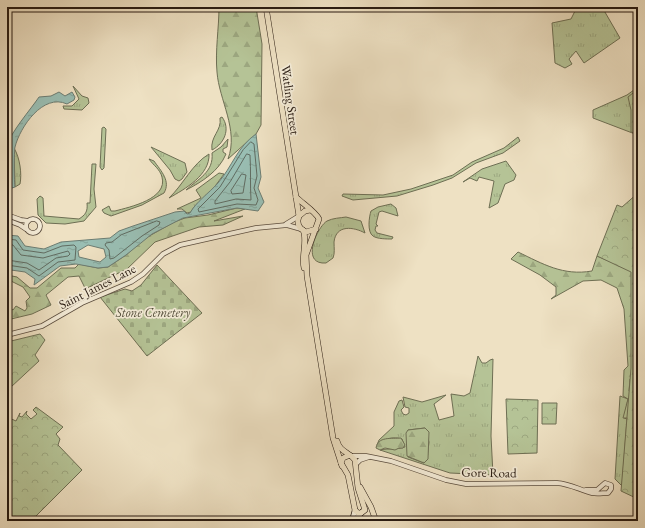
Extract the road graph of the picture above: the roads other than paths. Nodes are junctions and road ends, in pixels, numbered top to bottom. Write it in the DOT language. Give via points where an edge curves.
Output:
graph roads {
  1 [pos="266,7"];
  2 [pos="296,197"];
  3 [pos="310,210"];
  4 [pos="7,216"];
  5 [pos="299,216"];
  6 [pos="7,220"];
  7 [pos="28,221"];
  8 [pos="283,225"];
  9 [pos="317,228"];
  10 [pos="26,230"];
  11 [pos="302,230"];
  12 [pos="307,276"];
  13 [pos="7,335"];
  14 [pos="333,431"];
  15 [pos="351,456"];
  16 [pos="369,457"];
  17 [pos="356,464"];
  18 [pos="342,466"];
  19 [pos="602,485"];
  20 [pos="358,486"];
  21 [pos="586,490"];
  22 [pos="603,492"];
  23 [pos="355,510"];
  24 [pos="362,512"];
  25 [pos="376,520"];
  26 [pos="353,521"];
  1 -- 2 [label="main road, Watling Street"];
  2 -- 3 [label="main road"];
  2 -- 5 [label="main road, Watling Street"];
  3 -- 5 [label="main road"];
  3 -- 9 [label="main road" via="319,219"];
  4 -- 7 [label="street"];
  5 -- 8 [label="street, Saint James Lane"];
  5 -- 11 [label="main road" via="298,223"];
  6 -- 10 [label="street"];
  7 -- 10 [label="street"];
  7 -- 10 [label="street" via="36,220 40,223 40,228 35,234"];
  8 -- 11 [label="street, Saint James Lane"];
  8 -- 13 [label="street, Saint James Lane" via="247,229 177,246 163,254 131,282 82,303 42,326"];
  9 -- 11 [label="main road" via="310,232"];
  9 -- 12 [label="main road" via="306,255"];
  11 -- 12 [label="main road" via="305,238 303,262"];
  12 -- 14 [label="main road" via="320,366"];
  14 -- 15 [label="main road" via="339,446"];
  14 -- 18 [label="main road"];
  15 -- 16 [label="street, Gore Road"];
  15 -- 17 [label="main road"];
  15 -- 18 [label="main road" via="342,459"];
  16 -- 17 [label="street"];
  16 -- 21 [label="street, Gore Road" via="391,461 461,483 558,483"];
  17 -- 20 [label="main road"];
  18 -- 23 [label="main road" via="349,476"];
  19 -- 21 [label="street" via="597,490"];
  19 -- 22 [label="street"];
  19 -- 22 [label="street" via="607,482 611,485 610,492"];
  20 -- 24 [label="main road" via="365,506"];
  20 -- 25 [label="main road"];
  21 -- 22 [label="street, Gore Road" via="595,494"];
  23 -- 24 [label="main road"];
  23 -- 26 [label="main road"];
  24 -- 25 [label="main road"];
  24 -- 26 [label="main road"];
}
